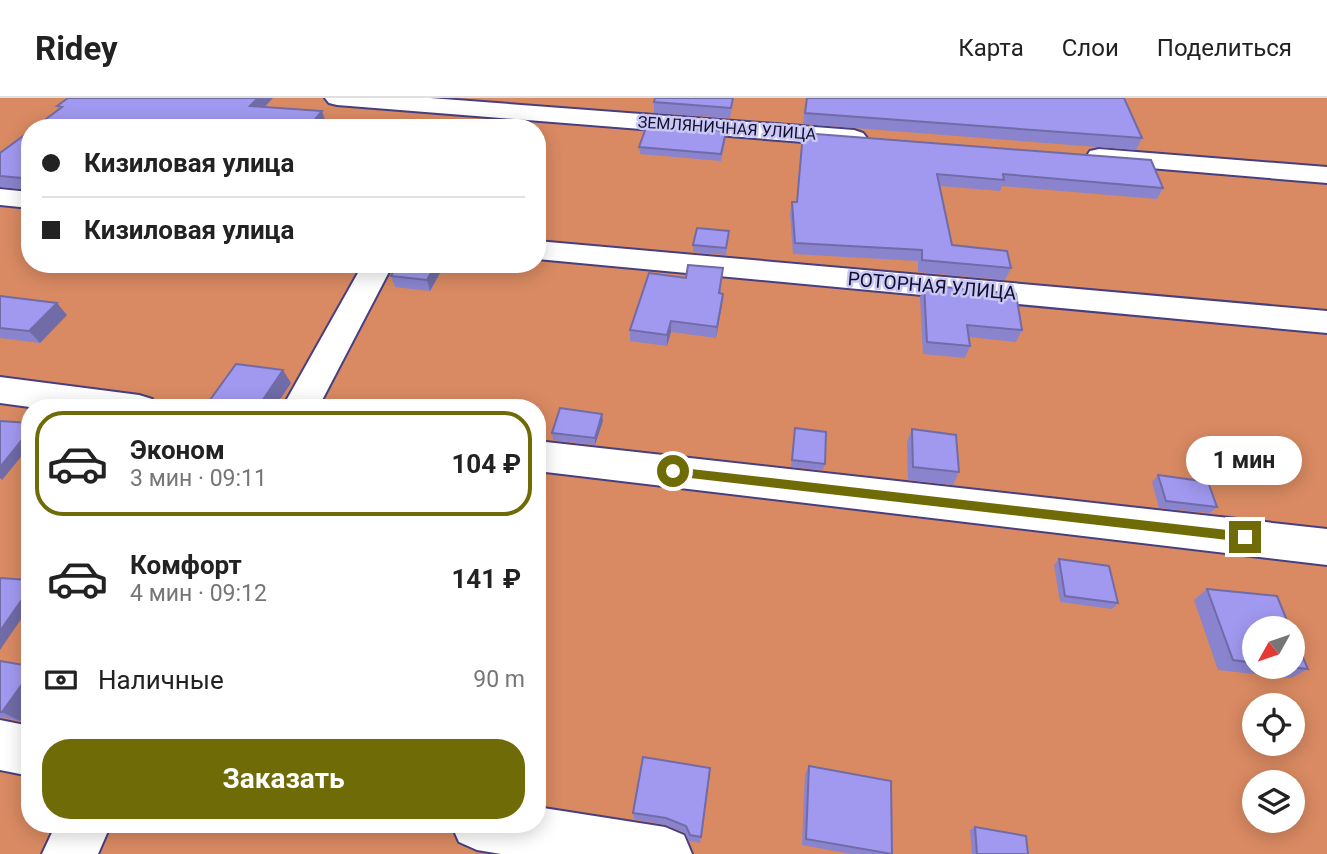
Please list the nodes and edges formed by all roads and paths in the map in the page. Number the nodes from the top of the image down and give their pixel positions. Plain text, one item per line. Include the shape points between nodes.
1 (337, 98) edge
2 (457, 111) edge
3 (872, 139) edge
4 (1079, 155) edge
5 (1327, 174) edge
6 (0, 197) edge
7 (21, 199) edge
8 (546, 251) edge
9 (373, 273) edge
10 (1327, 322) edge
11 (0, 390) edge
12 (70, 399) edge
13 (305, 399) edge
14 (546, 457) edge
15 (1327, 547) edge
16 (0, 745) edge
17 (21, 749) edge
18 (80, 833) edge
19 (533, 833) edge
20 (69, 854) edge
21 (664, 854) edge

1 - 2 street, ЗЕМЛЯНИЧНАЯ УЛИЦА
2 - 3 street, ЗЕМЛЯНИЧНАЯ УЛИЦА
4 - 5 street
6 - 7 street
8 - 10 street, РОТОРНАЯ УЛИЦА
9 - 13 street
11 - 12 street
14 - 15 street
16 - 17 street
18 - 20 street
19 - 21 street

